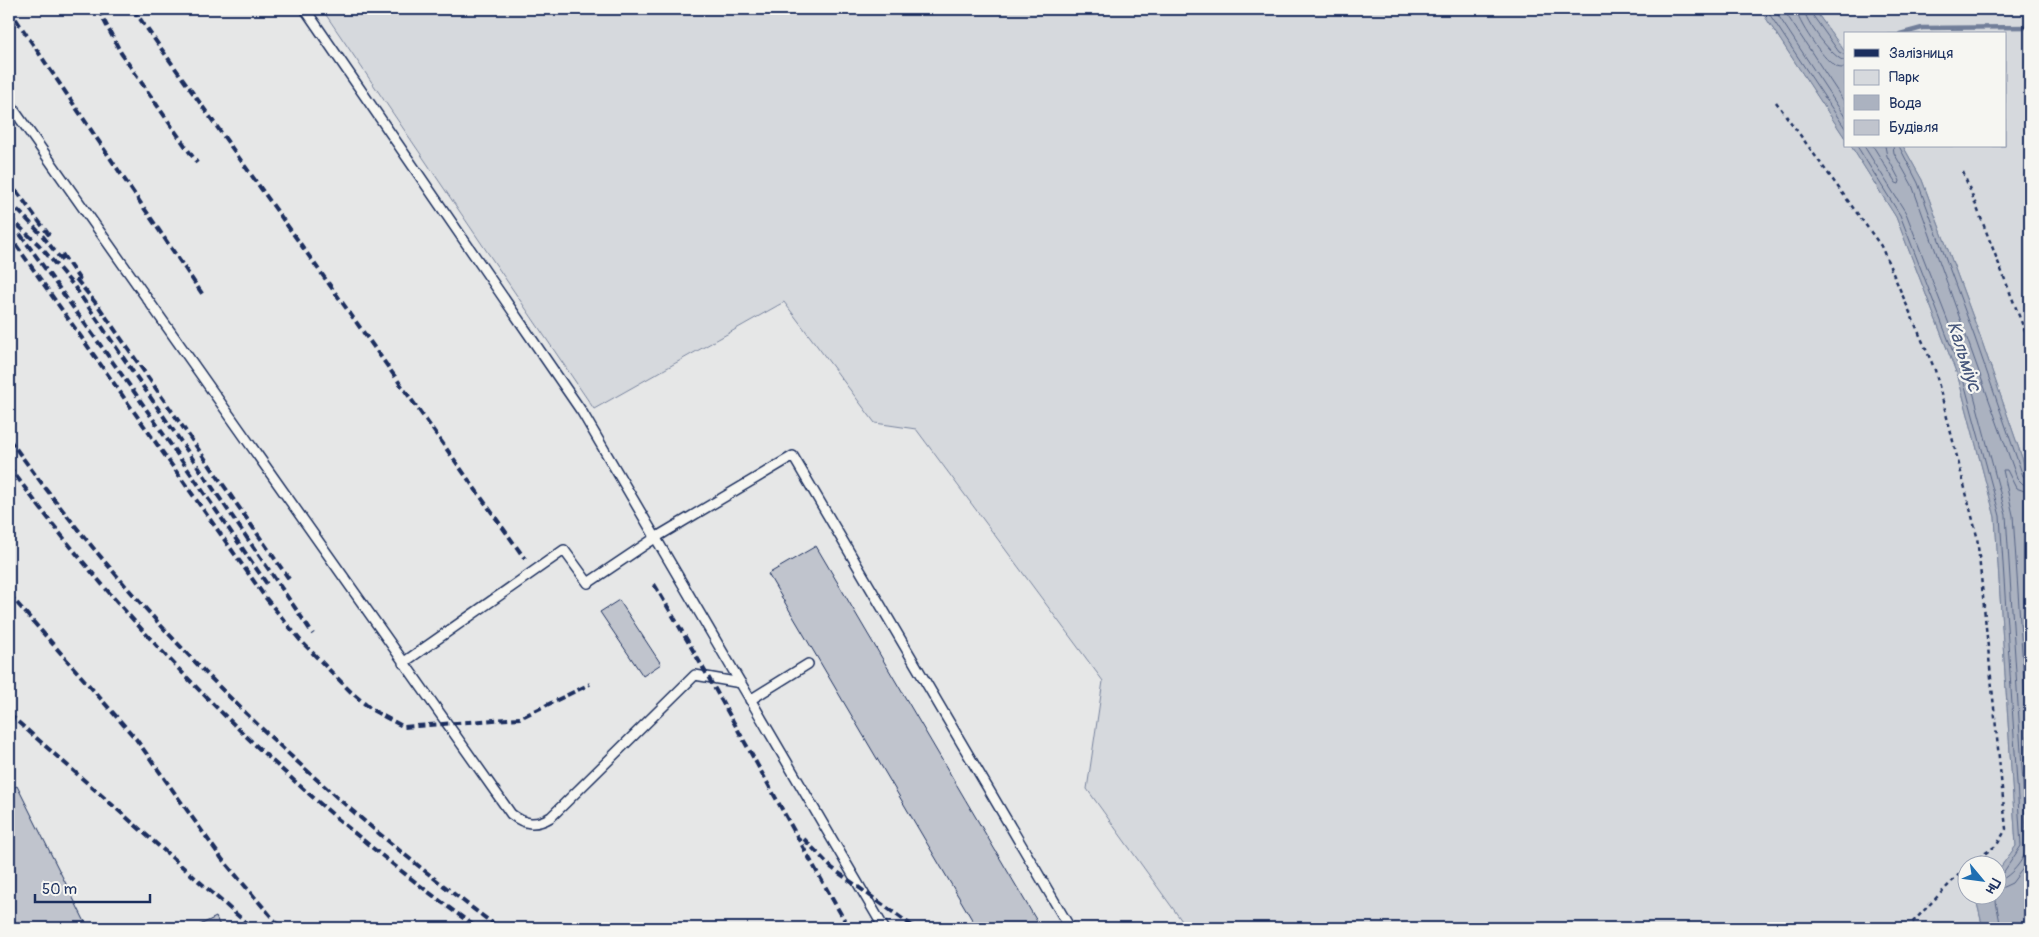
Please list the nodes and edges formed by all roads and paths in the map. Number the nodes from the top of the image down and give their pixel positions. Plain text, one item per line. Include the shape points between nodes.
1 (305, 9) edge
2 (9, 102) edge
3 (1776, 102) dead end
4 (1963, 172) dead end
5 (2030, 344) edge
6 (655, 538) junction
7 (403, 663) junction
8 (808, 664) dead end
9 (741, 683) junction
10 (750, 700) junction
11 (1984, 854) edge
12 (1956, 877) edge
13 (884, 928) edge
14 (1070, 928) edge
15 (1907, 928) edge

1 - 6 lane via 582,412
2 - 7 lane
3 - 11 path via 1881,246 1936,370 1977,536 2006,829 1997,845
4 - 5 path
6 - 7 lane via 588,583 564,550
6 - 9 lane
6 - 14 lane via 793,456
7 - 9 lane via 511,814 530,824 542,823 551,817 695,676
8 - 10 lane
9 - 10 lane
10 - 13 lane
12 - 15 path

